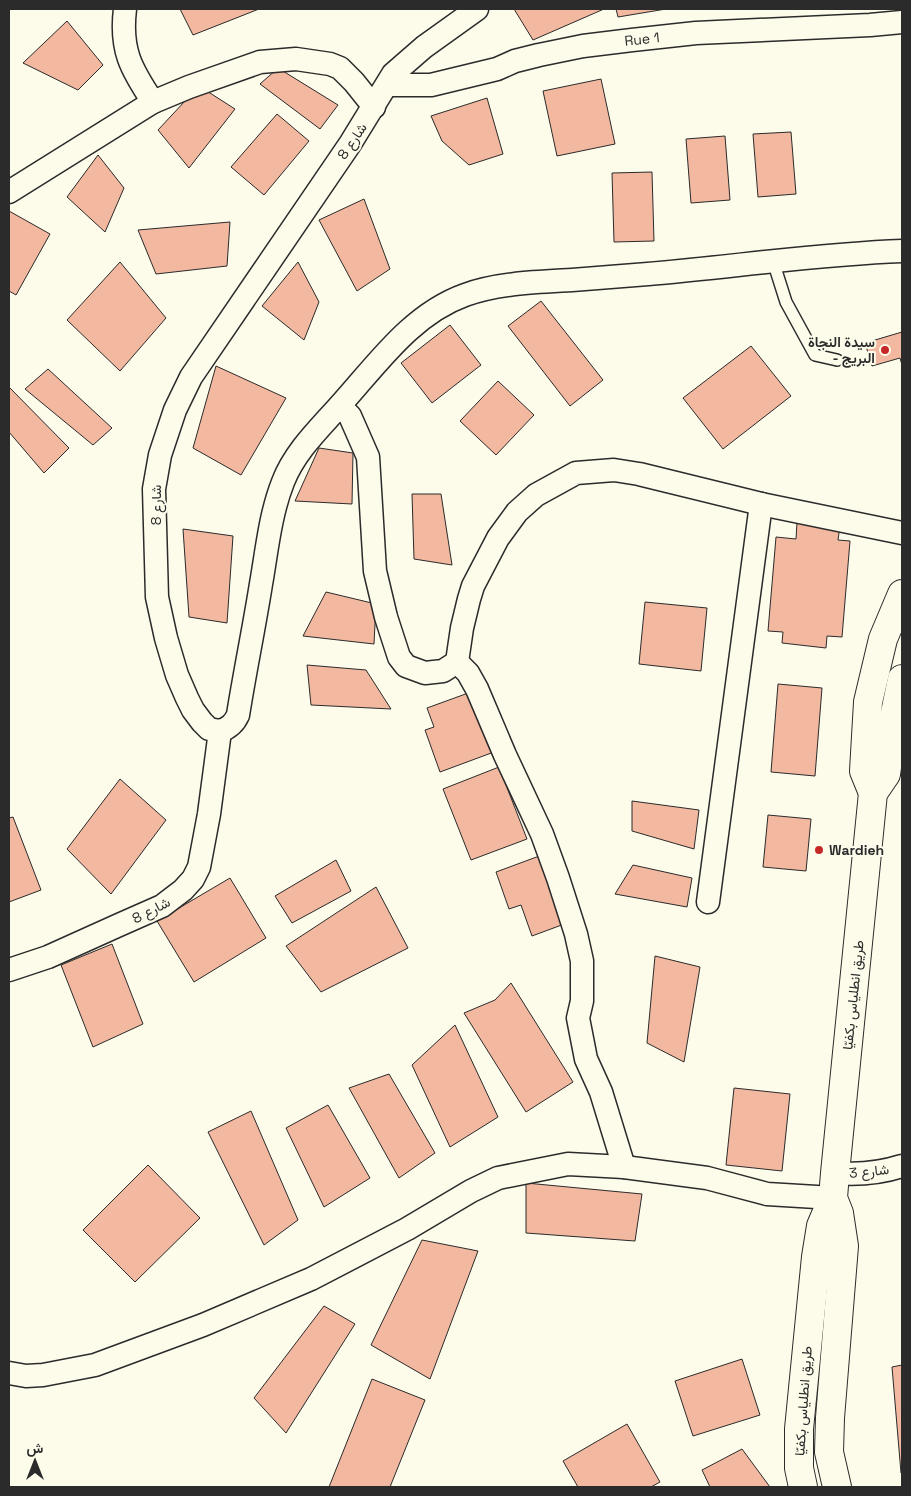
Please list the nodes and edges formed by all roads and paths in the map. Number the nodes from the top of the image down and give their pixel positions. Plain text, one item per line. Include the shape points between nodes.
1 (125, 9) edge
2 (477, 9) edge
3 (902, 22) edge
4 (387, 85) junction
5 (153, 102) junction
6 (374, 107) junction
7 (9, 192) edge
8 (902, 251) edge
9 (773, 261) junction
10 (837, 360) dead end
11 (340, 406) junction
12 (761, 504) junction
13 (902, 532) edge
14 (902, 594) edge
15 (457, 662) junction
16 (902, 679) edge
17 (898, 713) edge
18 (220, 732) junction
19 (873, 793) junction
20 (708, 902) dead end
21 (9, 970) edge
22 (624, 1167) junction
23 (900, 1170) edge
24 (834, 1185) junction
25 (9, 1373) edge
26 (803, 1487) edge
27 (837, 1487) edge

1 - 5 street via 123,34 129,61
2 - 4 street, شارع 8 via 404,64
3 - 4 street, Rue 1 via 696,33 632,40 539,55 432,85
4 - 6 street, شارع 8
5 - 6 street via 260,62 296,59 340,68
5 - 7 street
6 - 18 street, شارع 8 via 191,377 175,410 160,455 154,489 157,597 177,675 193,710 209,729
8 - 9 street
9 - 10 lane via 786,302 815,354
9 - 11 street via 541,282 465,295 435,309 409,329
11 - 15 street via 350,416 368,457 375,571 399,657 406,666 425,673 443,671
11 - 18 street via 309,439 283,483 269,535 238,715 235,722
12 - 13 street
12 - 15 street via 614,470 576,473 558,481 536,494 517,512 498,538 473,586
12 - 20 street
14 - 19 highway, طريق انطلياس بكفيّا via 883,639 868,702 864,771
15 - 22 street via 477,689 542,834 558,878 582,961 582,1001 578,1018 586,1059 601,1092
16 - 17 highway, طريق انطلياس بكفيّا
17 - 19 highway, طريق انطلياس بكفيّا via 886,774
18 - 21 street, شارع 8 via 200,867 184,890 162,906 119,926
19 - 24 highway, طريق انطلياس بكفيّا
22 - 24 street, شارع 3 via 707,1178 767,1194
22 - 25 street, شارع 3 via 568,1164 498,1178 311,1280 202,1325 95,1365 38,1375
23 - 24 street, شارع 3 via 854,1175
24 - 26 highway, طريق انطلياس بكفيّا via 821,1226 816,1257 799,1429 799,1468
24 - 27 highway, طريق انطلياس بكفيّا via 844,1246 829,1452

